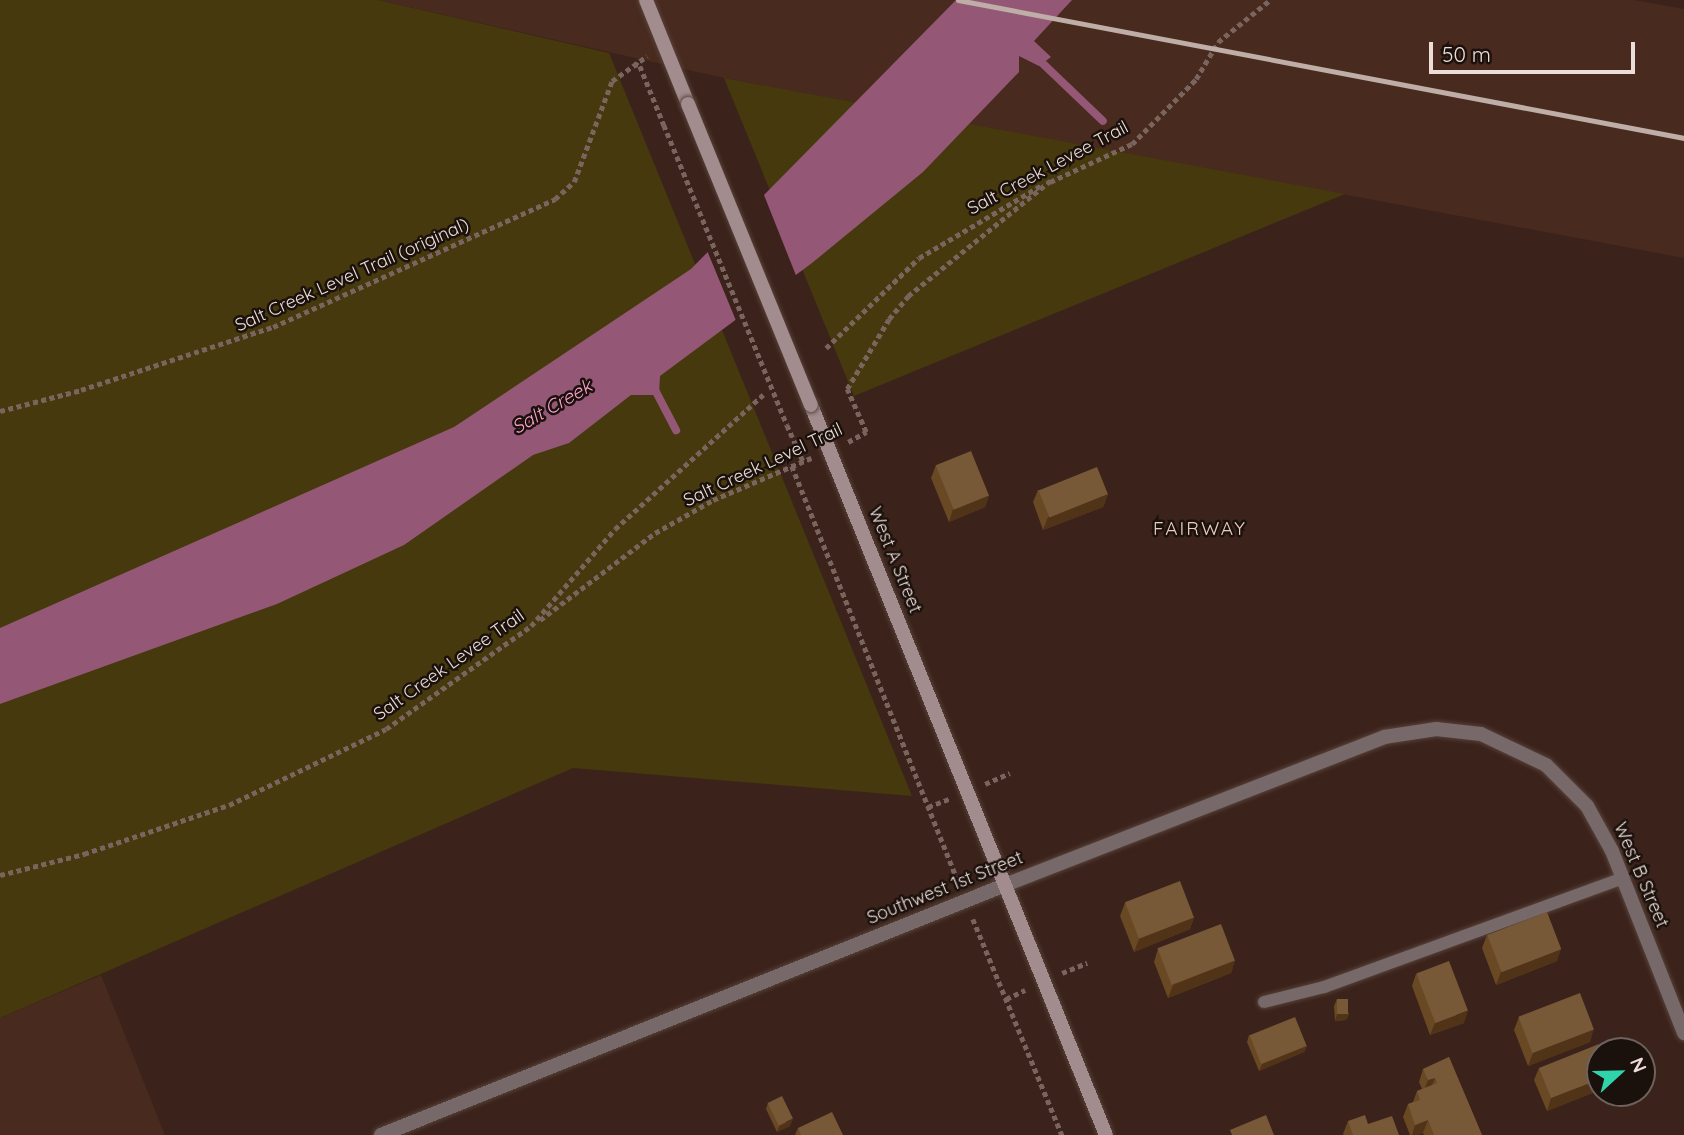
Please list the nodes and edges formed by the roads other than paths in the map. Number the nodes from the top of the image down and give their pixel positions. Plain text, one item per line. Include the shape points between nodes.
1 (646, 0) edge
2 (1530, 754) joint
3 (1623, 878) junction
4 (1005, 885) junction
5 (1264, 1002) dead end
6 (1684, 1033) edge
7 (381, 1135) edge
8 (1106, 1135) edge

1 - 4 main road, West A Street, bridge
2 - 3 street, West B Street via 1569,784 1587,806
2 - 4 street, Southwest 1st Street via 1461,730 1410,730
3 - 5 lane via 1324,987
3 - 6 street, West B Street
4 - 7 street, Southwest 1st Street
4 - 8 main road, West A Street

